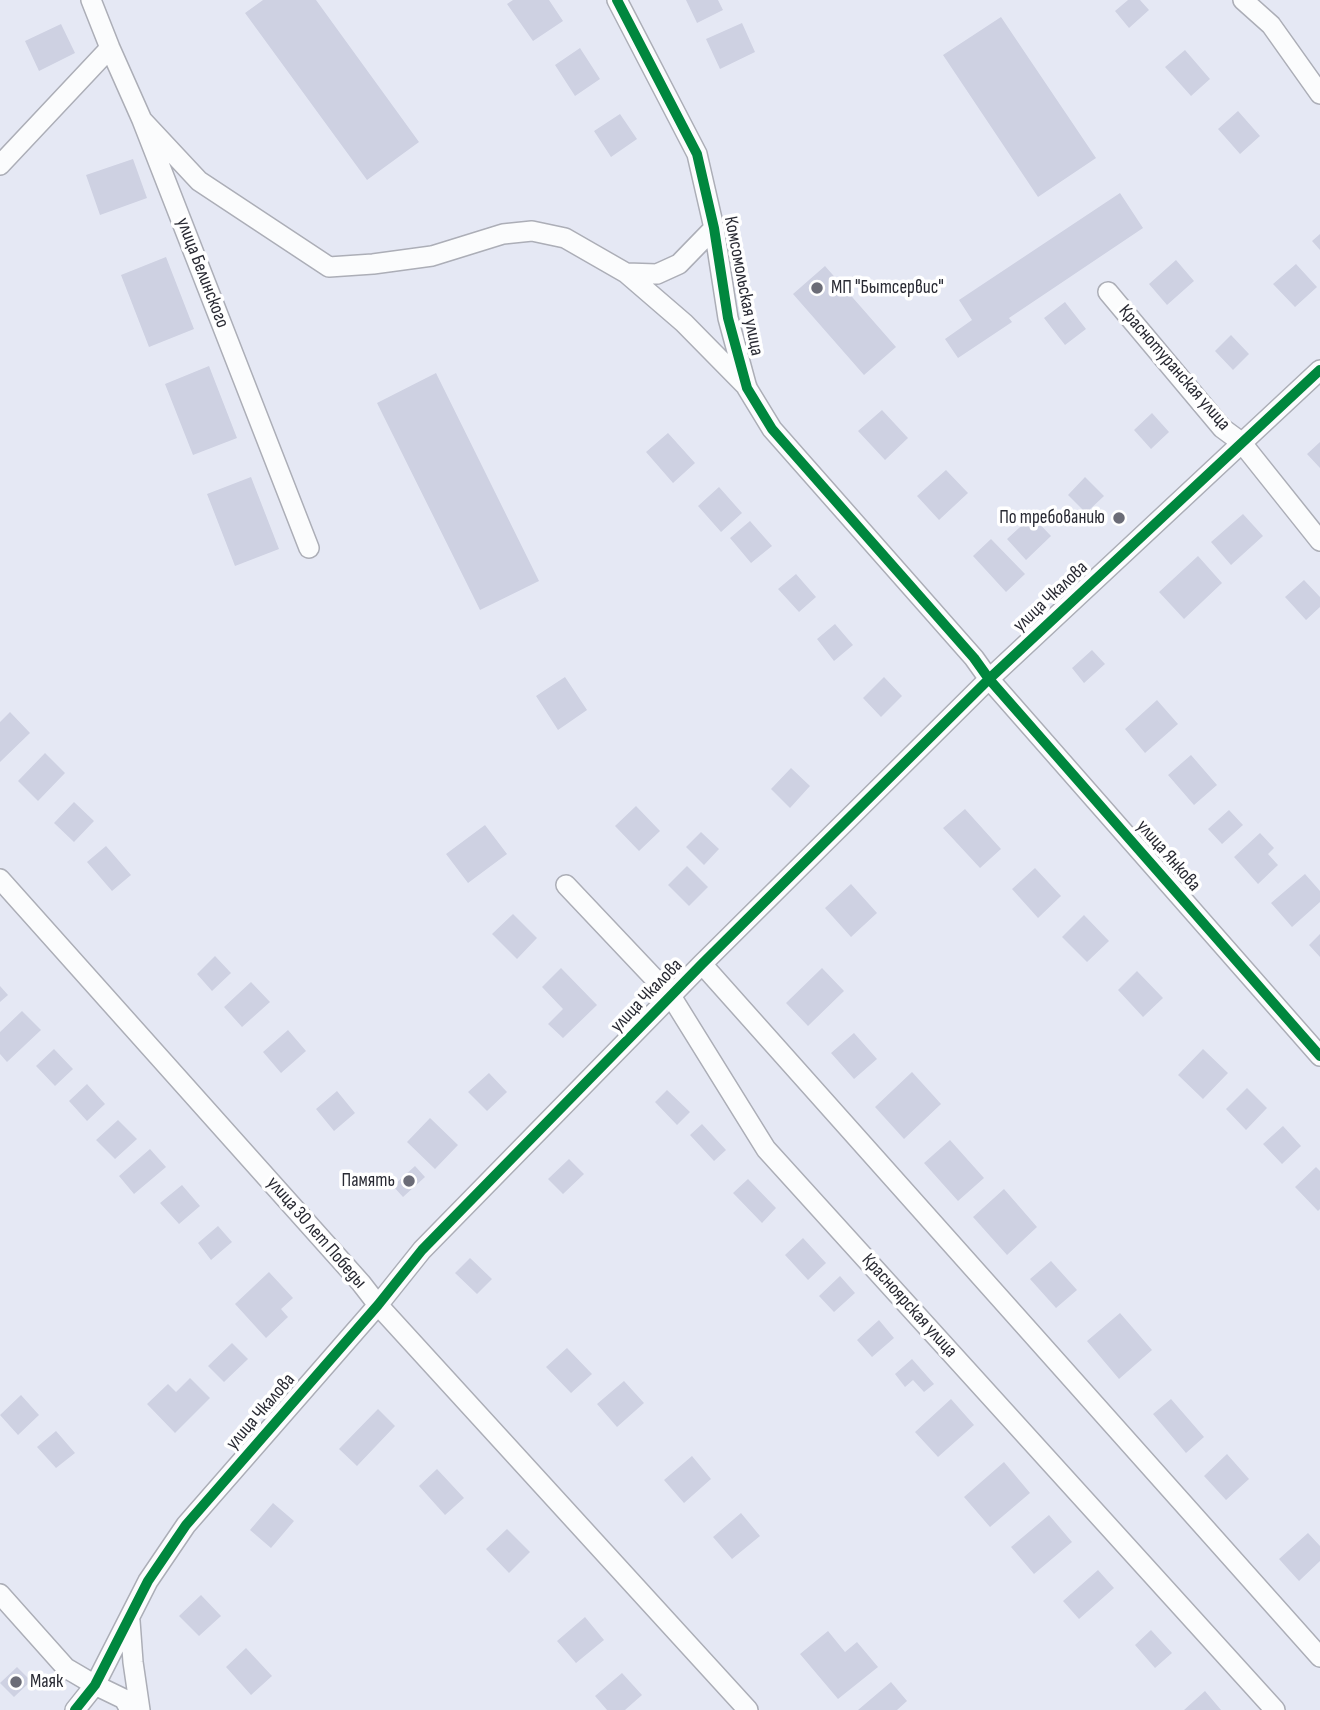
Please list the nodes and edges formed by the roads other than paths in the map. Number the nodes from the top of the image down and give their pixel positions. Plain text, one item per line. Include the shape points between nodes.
1 (91, 0) edge
2 (617, 0) edge
3 (1243, 0) edge
4 (110, 48) junction
5 (1320, 94) edge
6 (142, 120) junction
7 (0, 165) edge
8 (714, 228) junction
9 (626, 273) junction
10 (1108, 292) dead end
11 (1320, 370) edge
12 (747, 387) junction
13 (1241, 442) junction
14 (1320, 541) edge
15 (309, 548) dead end
16 (989, 680) junction
17 (0, 879) edge
18 (566, 885) dead end
19 (702, 964) junction
20 (671, 996) junction
21 (1320, 1056) edge
22 (378, 1305) junction
23 (0, 1594) edge
24 (130, 1619) junction
25 (1320, 1657) edge
26 (95, 1685) junction
27 (75, 1710) edge
28 (130, 1710) edge
29 (140, 1710) edge
30 (748, 1710) edge
31 (1275, 1710) edge

1 - 4 street, улица Белинского
2 - 8 street, Комсомольская улица via 697,153
3 - 5 street via 1270,25
4 - 6 street, улица Белинского
4 - 7 street
6 - 9 street via 199,181 329,267 432,256 503,234 532,231 565,238
6 - 15 street, улица Белинского
8 - 9 street via 679,264 657,274
8 - 12 street, Комсомольская улица via 728,318
9 - 12 street
10 - 13 street, Краснотуранская улица via 1222,428
11 - 13 street, улица Чкалова
12 - 16 street, Комсомольская улица via 772,429
13 - 14 street, Краснотуранская улица
13 - 16 street, улица Чкалова
16 - 19 street, улица Чкалова
16 - 21 street, улица Янкова
17 - 22 street, улица 30 лет Победы
18 - 20 street, Красноярская улица
19 - 20 street, улица Чкалова
19 - 25 street
20 - 22 street, улица Чкалова via 422,1251
20 - 31 street, Красноярская улица via 766,1149
22 - 24 street, улица Чкалова via 187,1525 148,1581
22 - 30 street, улица 30 лет Победы
23 - 26 street via 66,1668
24 - 26 street, улица Чкалова
24 - 29 street, улица Чкалова
26 - 27 street, улица Чкалова
26 - 28 street via 124,1699

